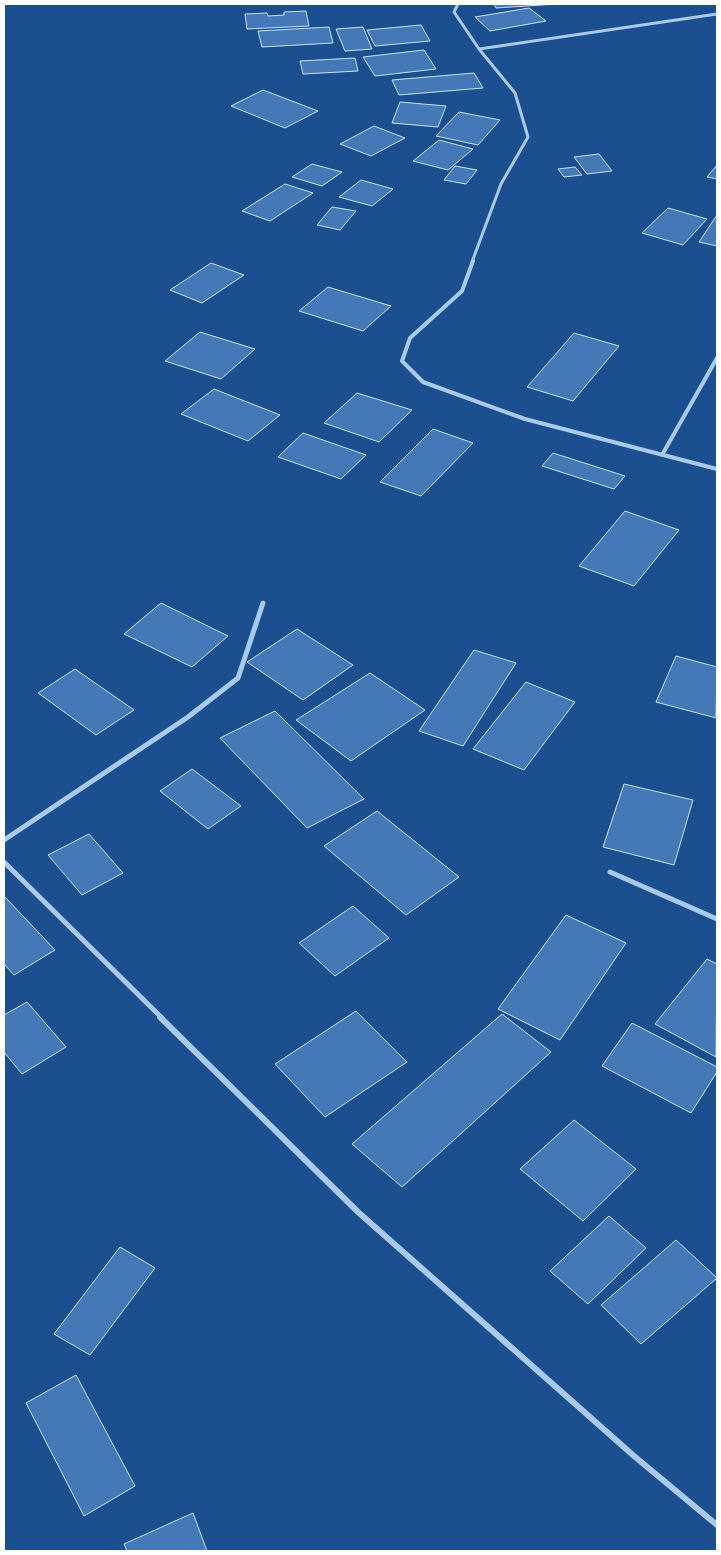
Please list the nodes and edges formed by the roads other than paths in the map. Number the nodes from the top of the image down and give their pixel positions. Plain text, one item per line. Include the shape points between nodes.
1 (458, 4) edge
2 (717, 14) edge
3 (479, 50) junction
4 (717, 358) edge
5 (662, 454) junction
6 (717, 469) edge
7 (263, 603) dead end
8 (4, 840) edge
9 (4, 862) edge
10 (610, 872) dead end
11 (717, 919) edge
12 (717, 1524) edge

1 - 3 street via 454,12
2 - 3 street
3 - 5 street via 515,93 528,137 501,184 462,291 410,338 402,361 423,382 506,412
4 - 5 street
5 - 6 street
7 - 8 street via 238,678 188,717
9 - 12 street via 358,1212 634,1456
10 - 11 street

